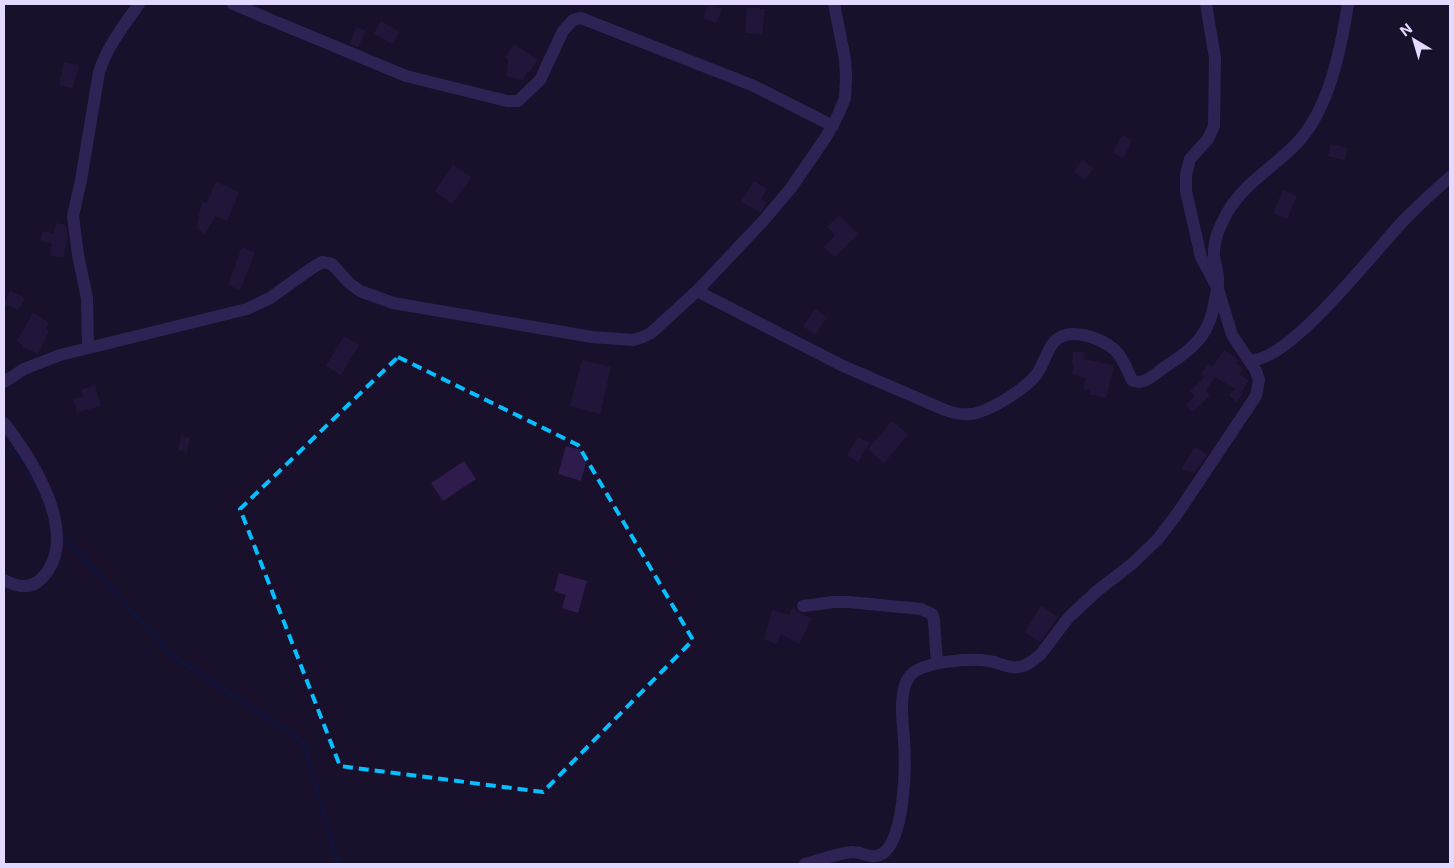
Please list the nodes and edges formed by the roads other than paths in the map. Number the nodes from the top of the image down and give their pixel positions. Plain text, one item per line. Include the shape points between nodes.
1 (139, 4) edge
2 (233, 4) edge
3 (834, 4) edge
4 (1206, 4) edge
5 (1348, 4) edge
6 (832, 126) junction
7 (1450, 177) edge
8 (1218, 289) junction
9 (697, 291) junction
10 (88, 347) junction
11 (1250, 360) junction
12 (4, 382) edge
13 (4, 423) edge
14 (4, 580) edge
15 (803, 606) dead end
16 (937, 663) junction
17 (805, 864) edge

1 - 10 street via 113,41 98,72 82,180 73,216 86,298
2 - 6 street via 406,76 507,101 518,101 540,80 563,31 573,20 581,18 754,86
3 - 6 street via 846,77 845,98
4 - 8 street via 1214,58 1214,126 1208,139 1190,159 1186,191 1197,246
5 - 8 street via 1332,78 1307,131 1285,155 1248,185 1218,232 1214,245
6 - 9 street via 791,188
7 - 11 street via 1406,218 1315,319 1269,354
8 - 9 street via 1211,319 1202,337 1149,379 1132,380 1114,349 1085,335 1067,334 1054,342 1037,374 1024,386 1010,397 973,414 945,410 843,366
8 - 11 street via 1232,335
9 - 10 street via 643,337 614,339 393,303 360,291 332,264 322,262 270,298 247,309
10 - 12 street via 24,368
11 - 16 street via 1259,380 1256,396 1167,528 1151,546 1068,618 1041,654 1020,667 985,660
13 - 14 street via 38,474 55,518 57,539 52,563 39,582 30,587 20,587
15 - 16 street via 849,602 921,609 932,614 934,620
16 - 17 street via 912,673 904,690 903,789 891,845 881,855 852,852

